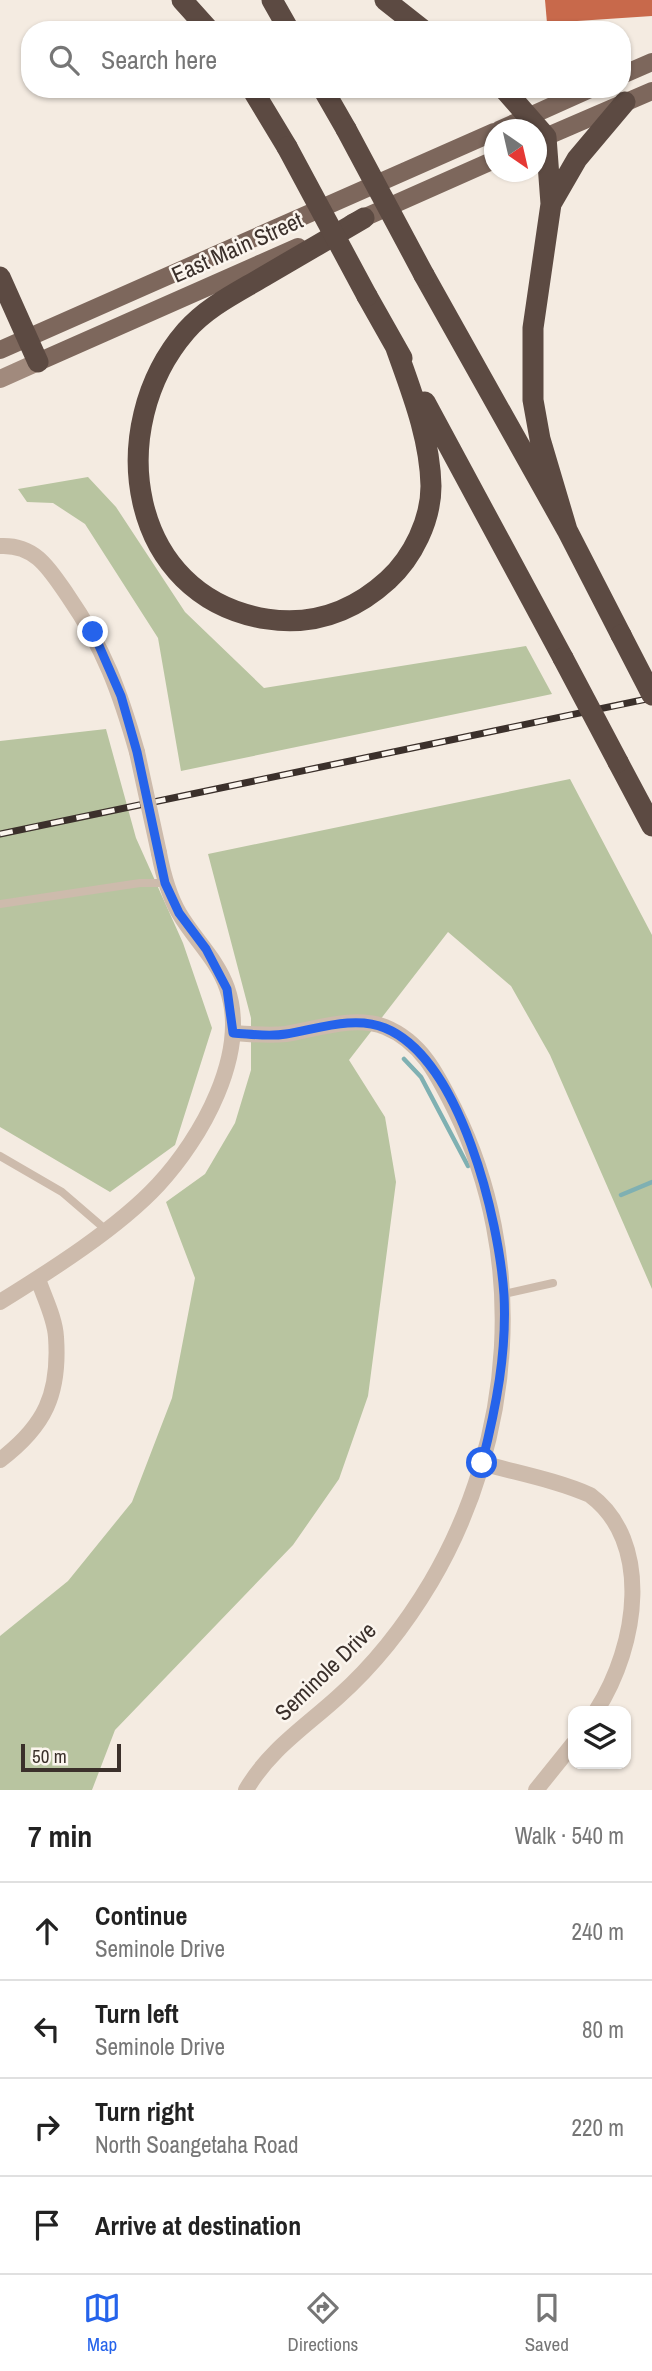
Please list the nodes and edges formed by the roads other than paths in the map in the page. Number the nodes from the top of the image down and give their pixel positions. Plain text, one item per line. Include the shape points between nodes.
1 (182, 0) edge
2 (201, 0) edge
3 (272, 0) edge
4 (384, 0) edge
5 (201, 21) edge
6 (213, 21) edge
7 (284, 21) edge
8 (411, 21) edge
9 (652, 62) edge
10 (631, 71) edge
11 (652, 91) edge
12 (257, 98) edge
13 (328, 98) edge
14 (512, 98) edge
15 (570, 98) edge
16 (625, 102) junction
17 (528, 117) junction
18 (524, 119) edge
19 (547, 136) edge
20 (484, 137) edge
21 (484, 165) edge
22 (547, 178) edge
23 (551, 204) junction
24 (364, 218) junction
25 (0, 277) edge
26 (27, 338) junction
27 (396, 348) junction
28 (0, 350) edge
29 (38, 362) junction
30 (0, 379) edge
31 (567, 530) junction
32 (0, 546) edge
33 (652, 695) edge
34 (652, 826) edge
35 (165, 883) junction
36 (0, 904) edge
37 (233, 1033) junction
38 (0, 1156) edge
39 (105, 1229) junction
40 (38, 1279) junction
41 (553, 1283) dead end
42 (504, 1294) junction
43 (0, 1302) edge
44 (0, 1460) edge
45 (482, 1463) junction
46 (642, 1545) dead end
47 (648, 1585) dead end
48 (599, 1706) edge
49 (568, 1750) edge
50 (246, 1790) edge
51 (536, 1790) edge

1 - 5 highway
2 - 6 highway
3 - 7 highway
4 - 8 highway
9 - 10 main road
11 - 16 main road
12 - 27 highway, bridge
13 - 31 highway, bridge
14 - 17 highway
15 - 17 main road, East Main Street
16 - 19 main road
16 - 23 highway via 578,159
17 - 18 main road, East Main Street
20 - 26 main road, East Main Street
21 - 24 main road, East Main Street
22 - 23 highway
23 - 31 highway via 530,363 540,439
24 - 27 highway via 204,313 163,362 145,407 138,477 158,544 186,581 220,604 252,617 305,621 355,605 393,575 418,539 431,488 423,426
24 - 29 main road, East Main Street
25 - 26 highway
26 - 28 main road, East Main Street
26 - 29 highway
27 - 34 highway, bridge
29 - 30 street, East Main Street
31 - 33 highway, bridge
32 - 35 street, bridge via 15,545 33,552 47,565 93,632 112,670 137,752
35 - 36 lane
35 - 37 street via 227,989
37 - 39 street via 224,1078 197,1131 159,1184
37 - 42 street, Seminole Drive via 283,1034 368,1023 385,1027 421,1051 438,1076 480,1166
38 - 39 lane via 62,1192
39 - 40 street
40 - 43 street
40 - 44 street via 56,1335 54,1392 29,1438
41 - 42 lane
42 - 45 street, Seminole Drive via 500,1383
45 - 46 street via 591,1496 620,1516
45 - 50 street, Seminole Drive via 465,1516 403,1625 357,1679 268,1758
47 - 48 street via 636,1640
49 - 51 street

